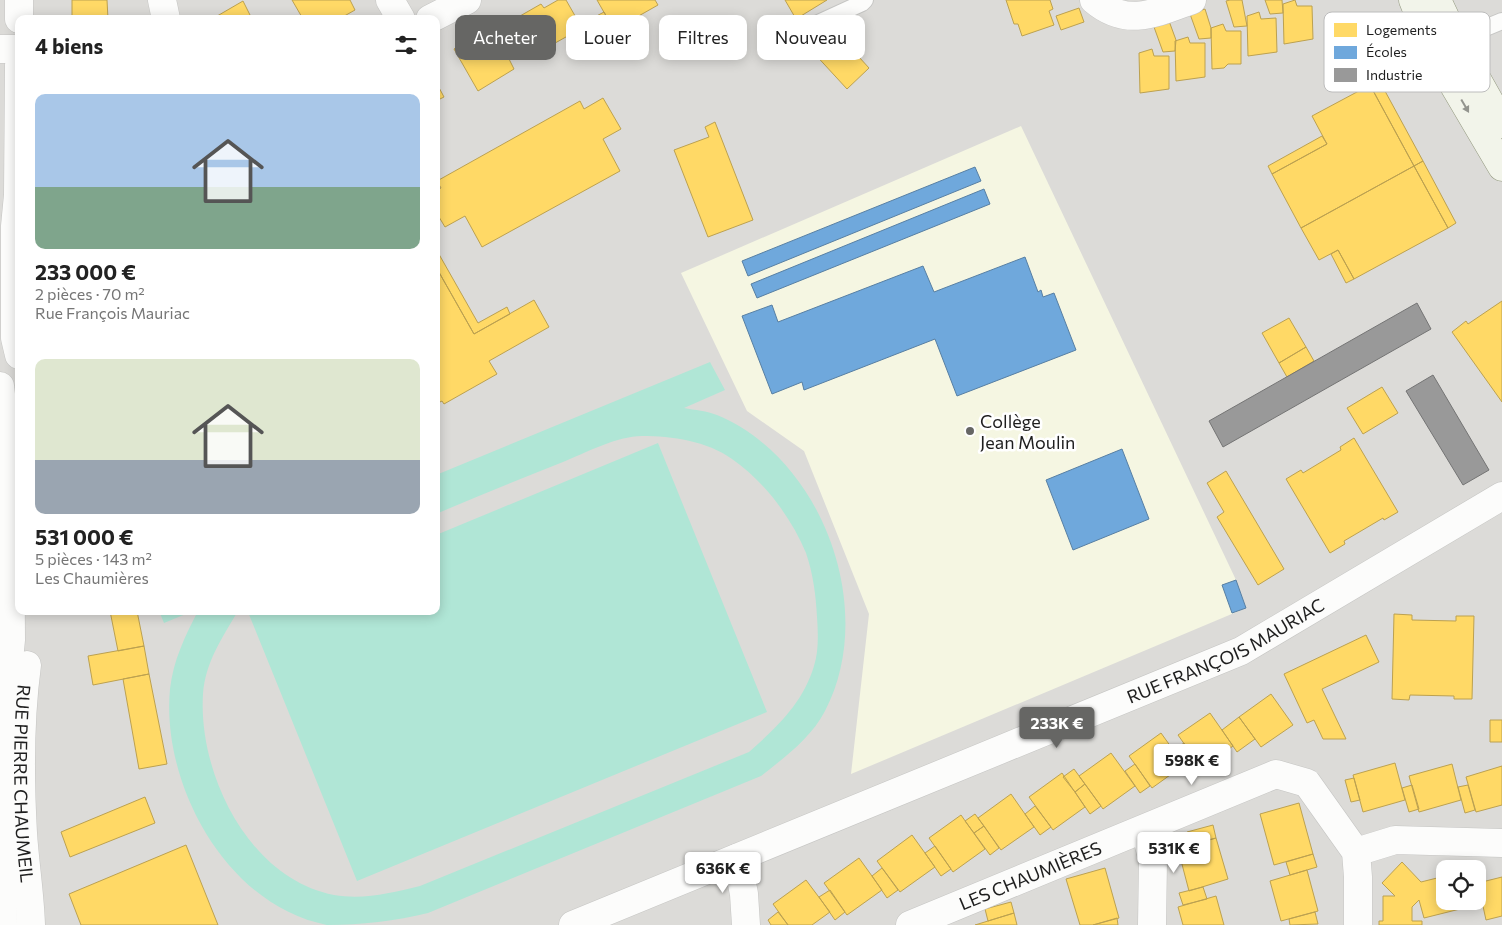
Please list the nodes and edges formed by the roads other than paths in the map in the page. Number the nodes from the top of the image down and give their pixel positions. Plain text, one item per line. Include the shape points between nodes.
1 (19, 0) edge
2 (162, 0) edge
3 (390, 0) edge
4 (467, 0) edge
5 (865, 0) edge
6 (1094, 0) edge
7 (1192, 0) edge
8 (1412, 0) edge
9 (1421, 12) edge
10 (19, 15) edge
11 (165, 15) edge
12 (399, 15) edge
13 (438, 15) edge
14 (834, 15) edge
15 (1502, 21) edge
16 (1490, 26) edge
17 (0, 49) edge
18 (15, 49) edge
19 (1467, 92) edge
20 (1479, 92) edge
21 (1502, 124) edge
22 (1502, 167) edge
23 (15, 208) edge
24 (11, 226) edge
25 (15, 338) edge
26 (5, 399) edge
27 (1502, 496) edge
28 (28, 615) edge
29 (4, 688) edge
30 (1145, 828) junction
31 (1502, 843) edge
32 (1356, 852) junction
33 (737, 858) junction
34 (944, 919) edge
35 (3, 925) edge
36 (31, 925) edge
37 (573, 925) edge
38 (746, 925) edge
39 (910, 925) edge
40 (1152, 925) edge
41 (1358, 925) edge

1 - 10 street
2 - 11 street
3 - 12 street
4 - 13 street
5 - 14 lane
6 - 7 street via 1111,13 1147,17
8 - 9 street
15 - 16 lane
17 - 18 street
19 -> 22 street
20 - 21 street
23 - 24 street
24 - 25 street
26 - 29 street, RUE PIERRE CHAUMEIL via 10,472 11,640
27 - 33 street, RUE FRANÇOIS MAURIAC via 1241,651
28 - 36 street, RUE PIERRE CHAUMEIL via 23,834
29 - 35 street, RUE PIERRE CHAUMEIL
30 - 32 street, LES CHAUMIÈRES via 1276,774 1307,783
30 - 34 street, LES CHAUMIÈRES
30 - 40 street via 1153,860
31 - 32 street via 1395,840
32 - 41 street
33 - 37 street, RUE FRANÇOIS MAURIAC
33 - 38 street
34 - 39 street, LES CHAUMIÈRES

